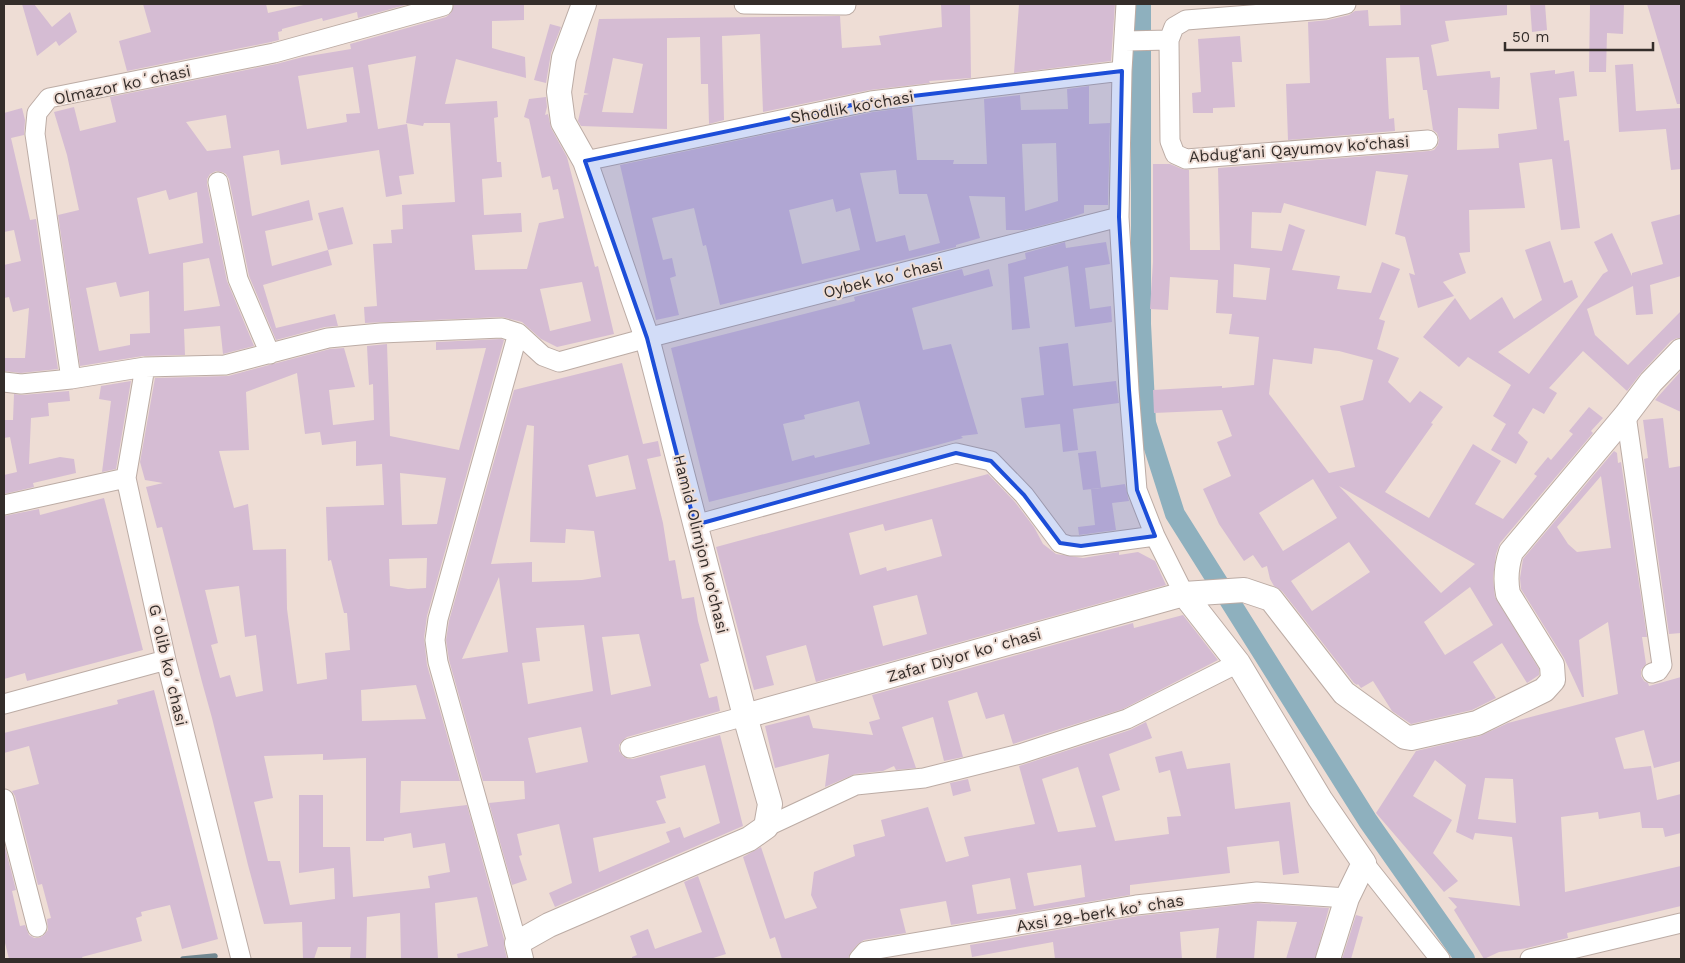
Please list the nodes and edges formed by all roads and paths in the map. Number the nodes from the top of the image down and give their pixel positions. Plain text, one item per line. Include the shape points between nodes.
1 (584, 4) edge
2 (744, 4) edge
3 (1126, 4) edge
4 (1346, 4) edge
5 (846, 5) dead end
6 (443, 6) dead end
7 (1169, 40) junction
8 (1125, 41) junction
9 (1122, 71) junction
10 (1428, 140) dead end
11 (585, 161) junction
12 (218, 182) dead end
13 (1119, 216) junction
14 (518, 333) junction
15 (647, 338) junction
16 (1681, 351) edge
17 (270, 354) junction
18 (145, 367) junction
19 (71, 379) junction
20 (4, 382) edge
21 (1626, 415) junction
22 (126, 478) junction
23 (4, 506) edge
24 (695, 525) junction
25 (1155, 536) junction
26 (1192, 594) junction
27 (166, 660) junction
28 (1238, 663) junction
29 (1652, 673) dead end
30 (4, 704) edge
31 (745, 716) junction
32 (630, 748) dead end
33 (4, 799) edge
34 (766, 827) junction
35 (1364, 863) junction
36 (1347, 898) junction
37 (1681, 923) edge
38 (37, 927) dead end
39 (519, 951) edge
40 (241, 959) edge
41 (859, 959) edge
42 (1328, 959) edge
43 (1440, 959) edge
44 (1530, 959) edge

1 - 11 street, Hamid Olimjon ko'chasi via 564,58 559,92 563,122
2 - 5 street
3 - 8 street
4 - 7 street via 1325,10 1186,20 1174,27
6 - 19 street, Olmazor koʻchasi via 274,53 49,98 37,112 35,134
7 - 8 street
7 - 10 street, Abdug‘ani Qayumov ko‘chasi via 1170,141 1175,154 1186,159
8 - 9 street
9 - 11 street, Shodlik ko‘chasi via 871,101
9 - 13 street
11 - 15 street, Hamid Olimjon ko'chasi
12 - 17 street via 238,279
13 - 15 street, Oybek koʻchasi
13 - 25 street via 1137,490
14 - 15 street, Oybek koʻchasi via 543,356 559,362
14 - 17 street via 502,328 381,333 328,338
14 - 39 street via 438,619 436,640 438,662
15 - 24 street, Hamid Olimjon ko'chasi
16 - 21 street, Zafar Diyor koʻchasi via 1651,382
17 - 18 street via 225,365
18 - 19 street
18 - 22 street, Gʻolib koʻchasi
19 - 20 street via 21,384
21 - 26 street, Zafar Diyor koʻchasi via 1511,552 1507,564 1505,581 1508,594 1552,664 1553,680 1544,690 1477,723 1412,738 1406,736 1344,693 1270,599 1244,590
21 - 29 street via 1662,665
22 - 23 street
22 - 27 street, Gʻolib koʻchasi
24 - 25 street via 956,453 991,461 1024,495 1060,542 1081,546
24 - 31 street, Hamid Olimjon ko'chasi
25 - 26 street
26 - 28 street
26 - 31 street, Zafar Diyor koʻchasi
27 - 30 street
27 - 40 street, Gʻolib koʻchasi
28 - 34 street via 1127,718 1020,754 924,778 856,784
28 - 35 street via 1320,799
31 - 32 street
31 - 34 street, Hamid Olimjon ko'chasi via 770,804
33 - 38 street
34 - 39 street via 749,839 549,925
35 - 36 street
35 - 43 street
36 - 41 street, Аxsi 29-berk koʼchas via 1257,892 1136,905 866,950
36 - 42 street
37 - 44 street

